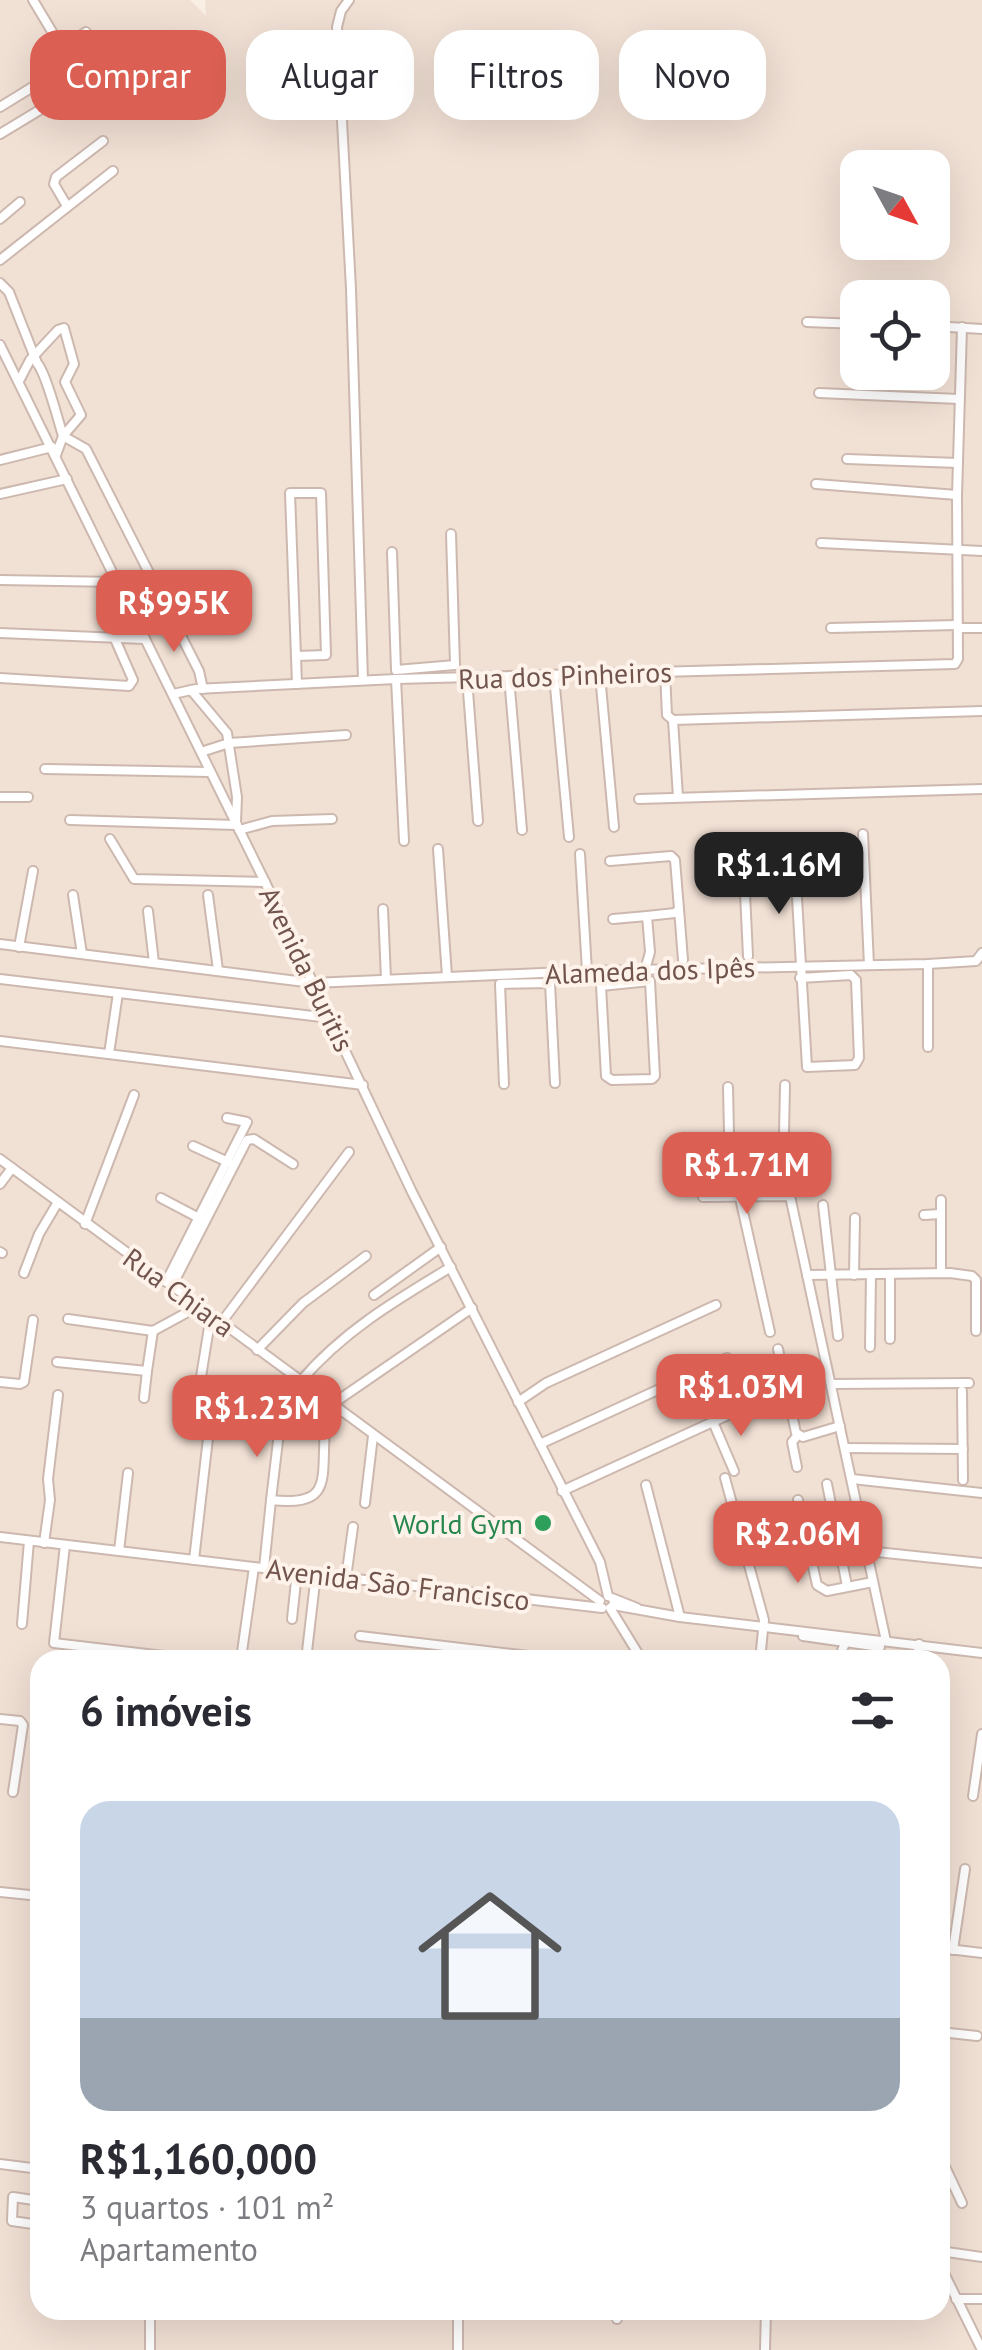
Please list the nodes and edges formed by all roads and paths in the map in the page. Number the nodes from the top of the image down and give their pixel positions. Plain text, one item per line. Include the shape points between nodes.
1 (48, 0) edge
2 (349, 0) edge
3 (35, 3) edge
4 (52, 30) edge
5 (30, 89) edge
6 (0, 107) edge
7 (30, 116) edge
8 (0, 134) edge
9 (103, 141) dead end
10 (113, 171) dead end
11 (20, 202) dead end
12 (68, 206) junction
13 (0, 218) edge
14 (0, 260) edge
15 (0, 284) edge
16 (807, 322) dead end
17 (840, 323) edge
18 (950, 327) edge
19 (962, 327) junction
20 (982, 329) edge
21 (0, 345) edge
22 (35, 355) junction
23 (18, 381) junction
24 (819, 394) dead end
25 (959, 400) junction
26 (62, 436) junction
27 (54, 451) junction
28 (847, 458) dead end
29 (0, 460) edge
30 (958, 463) junction
31 (68, 479) junction
32 (816, 484) dead end
33 (0, 494) edge
34 (956, 495) junction
35 (451, 534) dead end
36 (820, 543) dead end
37 (958, 549) junction
38 (982, 551) edge
39 (392, 552) dead end
40 (0, 580) edge
41 (118, 582) junction
42 (958, 626) junction
43 (831, 628) dead end
44 (982, 628) edge
45 (0, 633) edge
46 (116, 639) junction
47 (146, 639) junction
48 (296, 656) junction
49 (454, 665) junction
50 (665, 672) junction
51 (600, 675) junction
52 (554, 676) junction
53 (509, 677) junction
54 (0, 678) edge
55 (465, 678) junction
56 (396, 679) junction
57 (363, 680) junction
58 (297, 684) junction
59 (203, 688) junction
60 (191, 690) junction
61 (173, 694) junction
62 (982, 710) edge
63 (674, 720) junction
64 (346, 735) dead end
65 (229, 743) junction
66 (201, 752) junction
67 (45, 769) dead end
68 (210, 772) junction
69 (982, 789) edge
70 (0, 797) edge
71 (28, 797) dead end
72 (678, 797) junction
73 (639, 798) dead end
74 (332, 819) dead end
75 (70, 820) dead end
76 (478, 821) dead end
77 (237, 826) junction
78 (614, 827) dead end
79 (522, 830) dead end
80 (863, 834) dead end
81 (569, 836) dead end
82 (110, 839) dead end
83 (404, 841) dead end
84 (794, 847) dead end
85 (438, 849) dead end
86 (580, 854) dead end
87 (610, 861) dead end
88 (34, 871) dead end
89 (797, 871) junction
90 (724, 872) dead end
91 (744, 872) junction
92 (266, 882) junction
93 (73, 895) dead end
94 (208, 895) dead end
95 (384, 909) dead end
96 (679, 909) junction
97 (148, 911) dead end
98 (648, 916) junction
99 (613, 919) dead end
100 (0, 944) edge
101 (18, 946) junction
102 (982, 953) edge
103 (82, 954) junction
104 (748, 956) dead end
105 (683, 960) dead end
106 (154, 963) junction
107 (928, 964) junction
108 (869, 965) junction
109 (800, 966) junction
110 (218, 970) junction
111 (628, 970) junction
112 (645, 970) junction
113 (587, 971) junction
114 (523, 973) junction
115 (446, 974) junction
116 (800, 978) junction
117 (0, 979) edge
118 (386, 979) junction
119 (628, 982) junction
120 (313, 983) junction
121 (526, 984) junction
122 (118, 993) junction
123 (330, 1018) junction
124 (0, 1041) edge
125 (928, 1047) dead end
126 (110, 1054) junction
127 (555, 1083) dead end
128 (363, 1084) junction
129 (504, 1084) dead end
130 (785, 1086) dead end
131 (728, 1087) dead end
132 (134, 1095) dead end
133 (227, 1118) dead end
134 (193, 1146) dead end
135 (349, 1152) dead end
136 (0, 1159) edge
137 (228, 1162) junction
138 (292, 1164) dead end
139 (12, 1168) junction
140 (783, 1181) junction
141 (0, 1184) edge
142 (783, 1196) junction
143 (703, 1197) dead end
144 (160, 1198) dead end
145 (740, 1198) junction
146 (941, 1200) dead end
147 (58, 1202) junction
148 (824, 1205) dead end
149 (940, 1214) junction
150 (924, 1215) dead end
151 (199, 1218) junction
152 (855, 1218) dead end
153 (86, 1224) junction
154 (441, 1247) junction
155 (366, 1256) dead end
156 (411, 1268) junction
157 (451, 1268) junction
158 (24, 1273) dead end
159 (831, 1274) junction
160 (870, 1274) junction
161 (890, 1274) junction
162 (942, 1274) junction
163 (807, 1275) junction
164 (854, 1275) junction
165 (169, 1284) junction
166 (418, 1286) junction
167 (374, 1294) dead end
168 (716, 1305) dead end
169 (199, 1306) junction
170 (469, 1310) junction
171 (211, 1315) junction
172 (68, 1319) dead end
173 (33, 1320) dead end
174 (221, 1322) junction
175 (153, 1331) junction
176 (976, 1331) dead end
177 (770, 1332) dead end
178 (838, 1336) dead end
179 (890, 1339) dead end
180 (870, 1348) dead end
181 (257, 1350) junction
182 (778, 1350) dead end
183 (727, 1358) dead end
184 (57, 1362) dead end
185 (147, 1371) junction
186 (0, 1382) edge
187 (300, 1382) junction
188 (200, 1383) dead end
189 (969, 1383) dead end
190 (831, 1384) junction
191 (962, 1391) dead end
192 (58, 1395) dead end
193 (144, 1398) dead end
194 (518, 1402) junction
195 (331, 1405) junction
196 (741, 1409) dead end
197 (211, 1412) dead end
198 (713, 1422) junction
199 (280, 1424) dead end
200 (840, 1426) junction
201 (325, 1428) dead end
202 (373, 1436) junction
203 (798, 1436) junction
204 (540, 1444) junction
205 (845, 1448) junction
206 (962, 1450) junction
207 (797, 1467) dead end
208 (734, 1471) dead end
209 (128, 1473) dead end
210 (726, 1478) dead end
211 (852, 1479) junction
212 (963, 1480) dead end
213 (826, 1484) dead end
214 (646, 1486) dead end
215 (562, 1491) junction
216 (982, 1493) edge
217 (270, 1500) junction
218 (798, 1500) dead end
219 (365, 1503) dead end
220 (353, 1528) dead end
221 (0, 1537) edge
222 (29, 1540) junction
223 (44, 1542) junction
224 (65, 1545) junction
225 (118, 1551) junction
226 (867, 1551) junction
227 (194, 1560) junction
228 (981, 1563) edge
229 (258, 1568) junction
230 (297, 1572) junction
231 (316, 1574) junction
232 (346, 1578) junction
233 (873, 1582) junction
234 (847, 1586) junction
235 (608, 1603) junction
236 (680, 1617) junction
237 (292, 1619) dead end
238 (22, 1624) dead end
239 (764, 1627) junction
240 (360, 1636) dead end
241 (802, 1636) dead end
242 (846, 1640) junction
243 (883, 1644) junction
244 (90, 1650) edge
245 (243, 1650) edge
246 (307, 1650) edge
247 (478, 1650) edge
248 (636, 1650) edge
249 (761, 1650) edge
250 (842, 1650) edge
251 (909, 1650) edge
252 (950, 1652) edge
253 (982, 1653) edge
254 (0, 1719) edge
255 (982, 1734) edge
256 (12, 1792) dead end
257 (973, 1796) dead end
258 (965, 1869) dead end
259 (0, 1892) edge
260 (30, 1895) edge
261 (950, 1950) edge
262 (953, 1950) junction
263 (982, 1953) edge
264 (950, 2033) edge
265 (977, 2036) dead end
266 (0, 2164) edge
267 (30, 2168) edge
268 (950, 2178) edge
269 (30, 2200) edge
270 (962, 2204) dead end
271 (30, 2224) edge
272 (950, 2253) edge
273 (956, 2254) junction
274 (982, 2257) edge
275 (950, 2260) edge
276 (950, 2286) edge
277 (982, 2298) edge
278 (956, 2299) junction
279 (150, 2320) edge
280 (458, 2320) edge
281 (766, 2320) edge
282 (150, 2350) edge
283 (458, 2350) edge
284 (765, 2350) edge
285 (982, 2350) edge

1 - 3 street
2 - 57 street via 337,27
3 - 4 street
5 - 6 street
7 - 8 street
9 - 12 street via 56,177
10 - 12 street
11 - 13 street
12 - 14 street
15 - 22 street
16 - 17 street
18 - 19 street
19 - 20 street
19 - 25 street
21 - 23 street, Avenida Buritis
22 - 23 street
22 - 26 street
22 - 26 street via 64,328 74,364 65,382 81,414
23 - 27 street, Avenida Buritis
24 - 25 street
25 - 30 street
26 - 27 street
26 - 59 street via 86,450
27 - 29 street
27 - 31 street, Avenida Buritis
28 - 30 street
30 - 34 street
31 - 33 street
31 - 41 street, Avenida Buritis
32 - 34 street
34 - 37 street
35 - 49 street
36 - 37 street
37 - 38 street
37 - 42 street
39 - 49 street via 396,670
40 - 41 street
41 - 47 street, Avenida Buritis
42 - 43 street
42 - 44 street
42 - 50 street, Rua dos Pinheiros via 956,663
45 - 46 street
46 - 47 street
46 - 54 street via 133,680 129,686
47 - 61 street, Avenida Buritis
48 - 48 street via 290,492 321,493 326,655
48 - 58 street
49 - 55 street
50 - 51 street, Rua dos Pinheiros
50 - 63 street via 667,715
51 - 52 street, Rua dos Pinheiros
51 - 78 street
52 - 53 street, Rua dos Pinheiros
52 - 81 street
53 - 55 street, Rua dos Pinheiros
53 - 79 street
55 - 56 street, Rua dos Pinheiros
55 - 76 street
56 - 57 street, Rua dos Pinheiros
56 - 83 street
57 - 58 street, Rua dos Pinheiros
58 - 59 street, Rua dos Pinheiros
59 - 60 street, Rua dos Pinheiros
60 - 61 street, Rua dos Pinheiros
60 - 65 street
61 - 66 street, Avenida Buritis
62 - 63 street
63 - 72 street
64 - 65 street
65 - 66 street
65 - 77 street
66 - 68 street, Avenida Buritis
67 - 68 street
68 - 77 street, Avenida Buritis
69 - 72 street
70 - 71 street
72 - 73 street
74 - 77 street
75 - 77 street
77 - 92 street, Avenida Buritis
80 - 108 street
82 - 92 street via 134,879
84 - 89 street
85 - 115 street
86 - 113 street
87 - 96 street via 674,858
88 - 101 street
89 - 91 street
89 - 109 street
90 - 91 street
91 - 104 street
92 - 120 street, Avenida Buritis
93 - 103 street
94 - 110 street
95 - 118 street
96 - 98 street
96 - 105 street
97 - 106 street
98 - 99 street
98 - 112 street
100 - 101 street, Alameda dos Ipês
101 - 103 street, Alameda dos Ipês
102 - 107 street, Alameda dos Ipês via 973,962
103 - 106 street, Alameda dos Ipês
106 - 110 street, Alameda dos Ipês
107 - 108 street, Alameda dos Ipês
107 - 125 street
108 - 109 street, Alameda dos Ipês
109 - 112 street, Alameda dos Ipês
109 - 116 street
110 - 120 street, Alameda dos Ipês
111 - 112 street, Alameda dos Ipês
111 - 113 street, Alameda dos Ipês
111 - 119 street
113 - 114 street, Alameda dos Ipês
114 - 115 street, Alameda dos Ipês
114 - 121 street
115 - 118 street, Alameda dos Ipês
116 - 116 street via 807,1067 854,1065 856,980
117 - 122 street
118 - 120 street, Alameda dos Ipês
119 - 119 street via 652,984 652,1079 606,1076 600,986
120 - 123 street, Avenida Buritis
121 - 127 street via 550,983
121 - 129 street via 500,984
122 - 123 street
122 - 126 street
123 - 128 street, Avenida Buritis
124 - 126 street
126 - 128 street
128 - 154 street, Avenida Buritis
130 - 140 street
131 - 140 street via 730,1180
132 - 153 street
133 - 137 street via 247,1122
134 - 137 street
135 - 174 street
136 - 139 street, Rua Chiara
137 - 151 street
138 - 165 street via 254,1140 245,1142
139 - 141 street
139 - 147 street, Rua Chiara
140 - 142 street
142 - 145 street
142 - 163 street via 790,1196
143 - 145 street
144 - 151 street
145 - 177 street
146 - 149 street
147 - 153 street, Rua Chiara
147 - 158 street
148 - 159 street
149 - 150 street
149 - 162 street
151 - 165 street
152 - 164 street
153 - 165 street, Rua Chiara
154 - 156 street
154 - 157 street, Avenida Buritis
155 - 181 street via 303,1303
156 - 166 street
156 - 167 street
157 - 166 street
157 - 170 street, Avenida Buritis
159 - 163 street
159 - 164 street
159 - 178 street
160 - 161 street
160 - 164 street
160 - 180 street
161 - 162 street
161 - 179 street
162 - 176 street via 976,1280
163 - 190 street
165 - 169 street, Rua Chiara
166 - 187 street via 340,1340
168 - 194 street
169 - 171 street, Rua Chiara
169 - 175 street
170 - 194 street, Avenida Buritis
170 - 195 street
171 - 174 street, Rua Chiara
171 - 188 street
172 - 175 street
173 - 186 street via 24,1382
174 - 181 street, Rua Chiara
175 - 185 street
181 - 187 street, Rua Chiara
182 - 203 street
183 - 204 street
184 - 185 street
185 - 193 street
187 - 195 street, Rua Chiara
189 - 190 street
190 - 200 street
191 - 206 street
192 - 223 street
194 - 204 street, Avenida Buritis
195 - 202 street, Rua Chiara
196 - 198 street
197 - 227 street
198 - 208 street
198 - 215 street
199 - 217 street
200 - 203 street
200 - 205 street
201 - 217 street via 314,1496 298,1503
202 - 219 street
202 - 235 street, Rua Chiara
203 - 207 street via 792,1442
204 - 215 street, Avenida Buritis
205 - 206 street
205 - 211 street
206 - 212 street
209 - 225 street
210 - 239 street
211 - 216 street
211 - 226 street
213 - 234 street
214 - 236 street
215 - 235 street, Avenida Buritis via 600,1562
217 - 229 street
218 - 234 street via 817,1585
220 - 232 street
221 - 222 street, Avenida São Francisco
222 - 223 street, Avenida São Francisco
222 - 238 street
223 - 224 street, Avenida São Francisco
224 - 225 street, Avenida São Francisco
224 - 244 street via 54,1642
225 - 227 street, Avenida São Francisco
226 - 228 street
226 - 233 street
227 - 229 street, Avenida São Francisco
229 - 230 street, Avenida São Francisco
229 - 245 street
230 - 231 street, Avenida São Francisco
230 - 237 street
231 - 232 street, Avenida São Francisco
231 - 246 street
232 - 235 street, Avenida São Francisco
233 - 234 street
233 - 243 street
235 - 236 street, Avenida São Francisco
235 - 248 street, Avenida Buritis
236 - 239 street, Avenida São Francisco
239 - 242 street, Avenida São Francisco
239 - 249 street
240 - 247 street
241 - 242 street
242 - 243 street, Avenida São Francisco
242 - 250 street
243 - 251 street, Avenida São Francisco
252 - 253 street, Avenida São Francisco
254 - 256 street via 23,1725
255 - 257 street
258 - 262 street
259 - 260 street
261 - 262 street
262 - 263 street
264 - 265 street
266 - 267 street
268 - 270 street
269 - 271 street via 13,2197 12,2221
272 - 273 street
273 - 274 street
273 - 275 street
276 - 278 street
277 - 278 street
278 - 285 street
279 - 282 street
280 - 283 street
281 - 284 street

